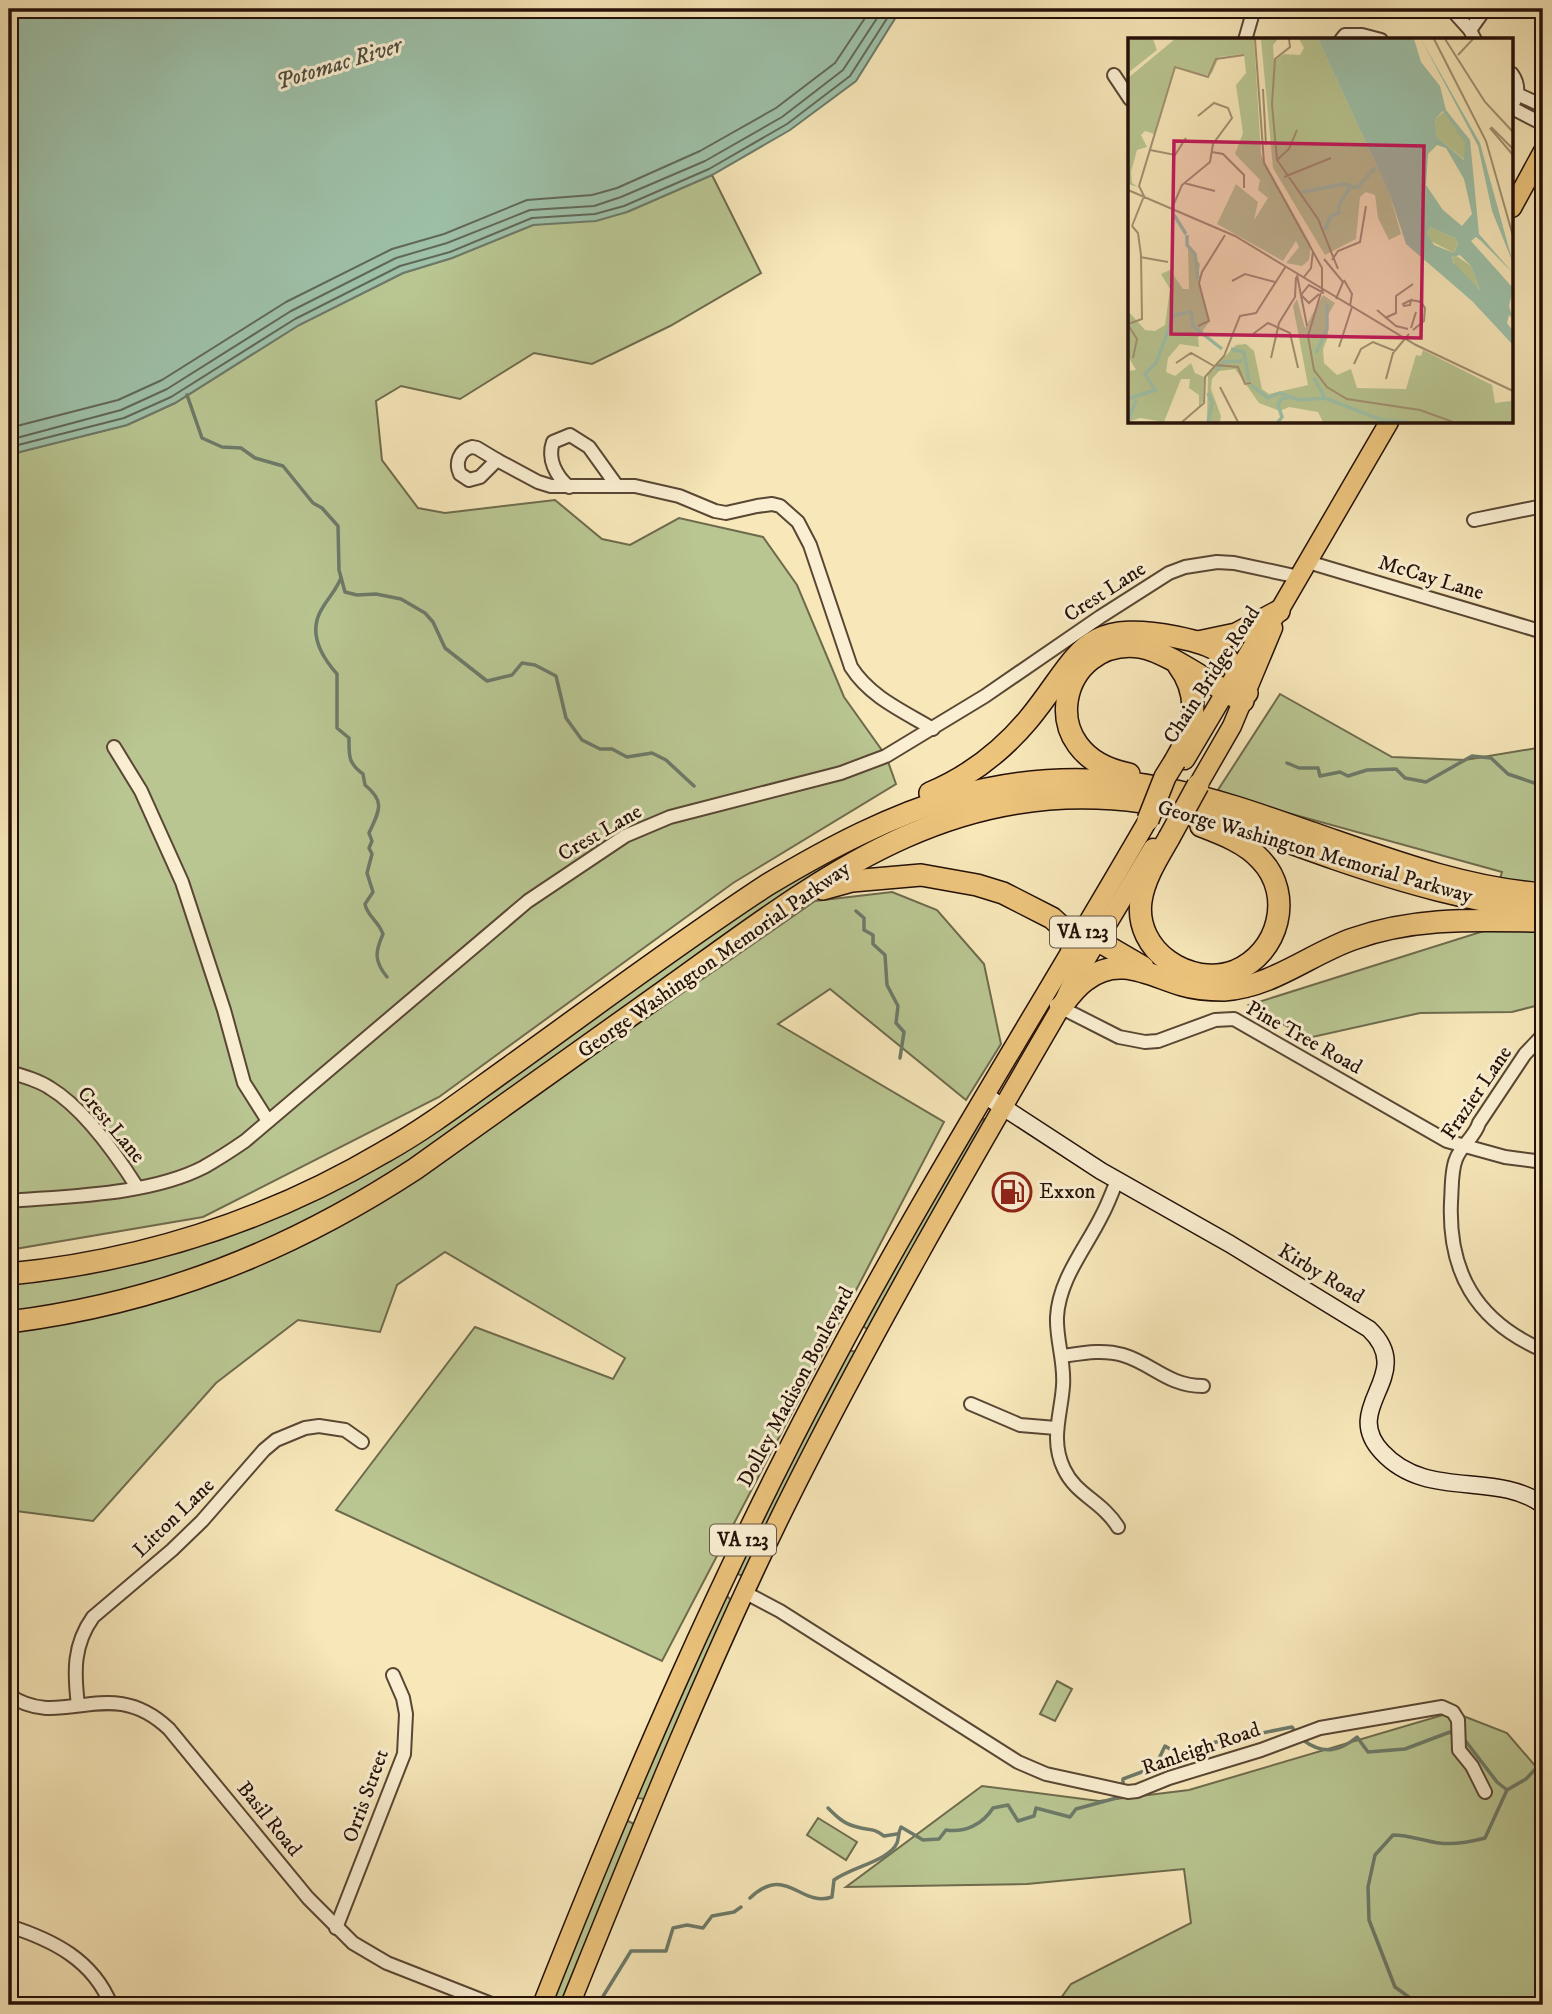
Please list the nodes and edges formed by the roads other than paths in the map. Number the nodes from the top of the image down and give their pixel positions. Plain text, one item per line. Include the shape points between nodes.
1 (1254, 9) edge
2 (1451, 9) edge
3 (1485, 9) edge
4 (1473, 35) edge
5 (1246, 38) edge
6 (1343, 38) edge
7 (1375, 38) edge
8 (1114, 75) dead end
9 (1514, 78) edge
10 (1128, 96) edge
11 (1514, 102) edge
12 (1543, 106) edge
13 (1543, 124) edge
14 (1543, 151) edge
15 (1514, 204) edge
16 (1388, 424) edge
17 (497, 460) dead end
18 (617, 486) junction
19 (569, 487) junction
20 (1543, 506) edge
21 (1474, 520) dead end
22 (1304, 570) junction
23 (1279, 611) junction
24 (1543, 632) edge
25 (1198, 642) junction
26 (1177, 664) junction
27 (1237, 672) junction
28 (1239, 695) junction
29 (933, 729) junction
30 (114, 747) dead end
31 (1179, 762) junction
32 (1203, 777) joint
33 (1231, 805) junction
34 (1153, 826) junction
35 (867, 829) junction
36 (1543, 894) edge
37 (1543, 909) edge
38 (774, 913) junction
39 (1543, 921) edge
40 (1084, 941) junction
41 (1160, 977) junction
42 (1052, 1003) junction
43 (1543, 1035) edge
44 (9, 1072) edge
45 (986, 1096) junction
46 (1003, 1107) junction
47 (268, 1121) junction
48 (1464, 1146) junction
49 (1543, 1162) edge
50 (1117, 1181) junction
51 (137, 1187) junction
52 (9, 1201) edge
53 (9, 1274) edge
54 (9, 1322) edge
55 (849, 1333) junction
56 (869, 1343) junction
57 (1540, 1349) dead end
58 (1063, 1356) junction
59 (1203, 1386) dead end
60 (971, 1405) dead end
61 (1056, 1428) junction
62 (362, 1442) dead end
63 (1543, 1505) edge
64 (1118, 1527) dead end
65 (723, 1582) junction
66 (744, 1592) junction
67 (393, 1675) dead end
68 (9, 1695) edge
69 (79, 1705) junction
70 (1485, 1792) dead end
71 (622, 1807) junction
72 (645, 1818) junction
73 (9, 1926) edge
74 (336, 1928) junction
75 (111, 2005) edge
76 (494, 2005) edge
77 (542, 2005) edge
78 (570, 2005) edge

1 - 5 street
2 - 4 street
3 - 4 street
6 - 7 street via 1362,34
8 - 10 street
9 - 11 street
11 - 12 street
11 - 13 street
14 - 15 main road
16 - 22 main road, Chain Bridge Road
17 - 19 street via 538,482
18 - 19 street
18 - 19 street via 589,447 570,435 553,442 550,456
18 - 29 street via 662,492 726,513 772,504 788,511 810,545 858,679
20 - 21 street
22 - 23 main road, Chain Bridge Road
22 - 24 street, McCay Lane
22 - 29 street, Crest Lane via 1217,562 1169,573
23 - 25 highway via 1236,634
23 - 27 main road, Chain Bridge Road
23 - 28 main road, Chain Bridge Road
25 - 27 highway via 1224,655
25 - 35 highway via 1133,632 1093,642 1068,663 1027,721 992,756
26 - 28 highway
26 - 31 highway via 1189,684 1194,712
26 - 33 highway via 1135,646 1110,649 1093,658 1079,672 1068,694 1066,715 1072,737 1099,765
27 - 28 highway
28 - 31 main road, Chain Bridge Road
28 - 32 main road, Chain Bridge Road
29 - 47 street, Crest Lane via 861,767 670,817 607,846 528,901
30 - 47 street via 141,791 182,882 244,1083
31 - 34 highway, bridge via 1165,778
32 - 34 highway, bridge
33 - 35 highway, George Washington Memorial Parkway via 1144,786 1050,781 946,799
33 - 36 highway, George Washington Memorial Parkway via 1433,873
34 - 34 highway via 1243,846 1271,872 1279,895 1277,925 1262,952 1244,967 1221,974 1191,973 1171,963 1150,941 1142,924 1141,901
34 - 37 highway, George Washington Memorial Parkway via 1224,821 1442,891
34 - 38 highway, George Washington Memorial Parkway via 1104,799 1009,803 924,828 822,881
34 - 40 main road, Dolley Madison Boulevard / VA 123
35 - 53 highway, George Washington Memorial Parkway via 767,885 422,1129 328,1183 248,1218 154,1249
38 - 40 highway via 852,881 937,876 1003,893
38 - 54 highway, George Washington Memorial Parkway via 415,1169 348,1211 253,1258 163,1291
39 - 41 highway via 1452,920 1390,928 1234,989 1199,989
40 - 41 highway
40 - 42 main road, Dolley Madison Boulevard / VA 123
40 - 42 main road, Dolley Madison Boulevard / VA 123 via 1074,979
41 - 42 highway via 1128,967 1109,968
42 - 45 main road, Dolley Madison Boulevard / VA 123
42 - 46 main road, Dolley Madison Boulevard / VA 123
42 - 48 street, Pine Tree Road via 1119,1037 1145,1042 1215,1020 1244,1023 1427,1130
43 - 48 street, Frazier Lane via 1525,1054
44 - 51 street, Crest Lane via 60,1095 76,1109
45 - 46 main road, Kirby Road
45 - 55 main road, Dolley Madison Boulevard / VA 123
46 - 50 main road, Kirby Road
46 - 56 main road, Dolley Madison Boulevard / VA 123
47 - 51 street, Crest Lane via 203,1168
48 - 49 street, Pine Tree Road
48 - 57 street, Frazier Lane via 1456,1158 1451,1213 1461,1272 1490,1317
50 - 58 street via 1063,1287 1057,1316
50 - 63 main road, Kirby Road via 1287,1277 1375,1334 1387,1365 1368,1424 1375,1443 1388,1458 1426,1479 1515,1492
51 - 52 street
55 - 56 main road
55 - 65 main road, Dolley Madison Boulevard / VA 123
56 - 66 main road, Dolley Madison Boulevard / VA 123
58 - 59 street via 1121,1354 1179,1384
58 - 61 street
60 - 61 street via 1020,1425
61 - 64 street via 1065,1472
62 - 69 street, Litton Lane via 345,1430 320,1426 289,1433 264,1450 202,1521 93,1617 76,1655
65 - 66 main road
65 - 71 main road, Dolley Madison Boulevard / VA 123
66 - 70 street, Ranleigh Road via 1018,1762 1077,1783 1137,1791 1309,1731 1441,1707 1458,1720 1460,1750
66 - 72 main road, Dolley Madison Boulevard / VA 123
67 - 74 street, Orris Street via 403,1698 404,1754
68 - 69 street, Basil Road via 32,1706
69 - 74 street, Basil Road via 119,1702 159,1719
71 - 72 main road
71 - 77 main road, Dolley Madison Boulevard / VA 123
72 - 78 main road, Dolley Madison Boulevard / VA 123
73 - 75 street via 41,1937 80,1961 98,1980
74 - 76 street, Basil Road via 387,1963

